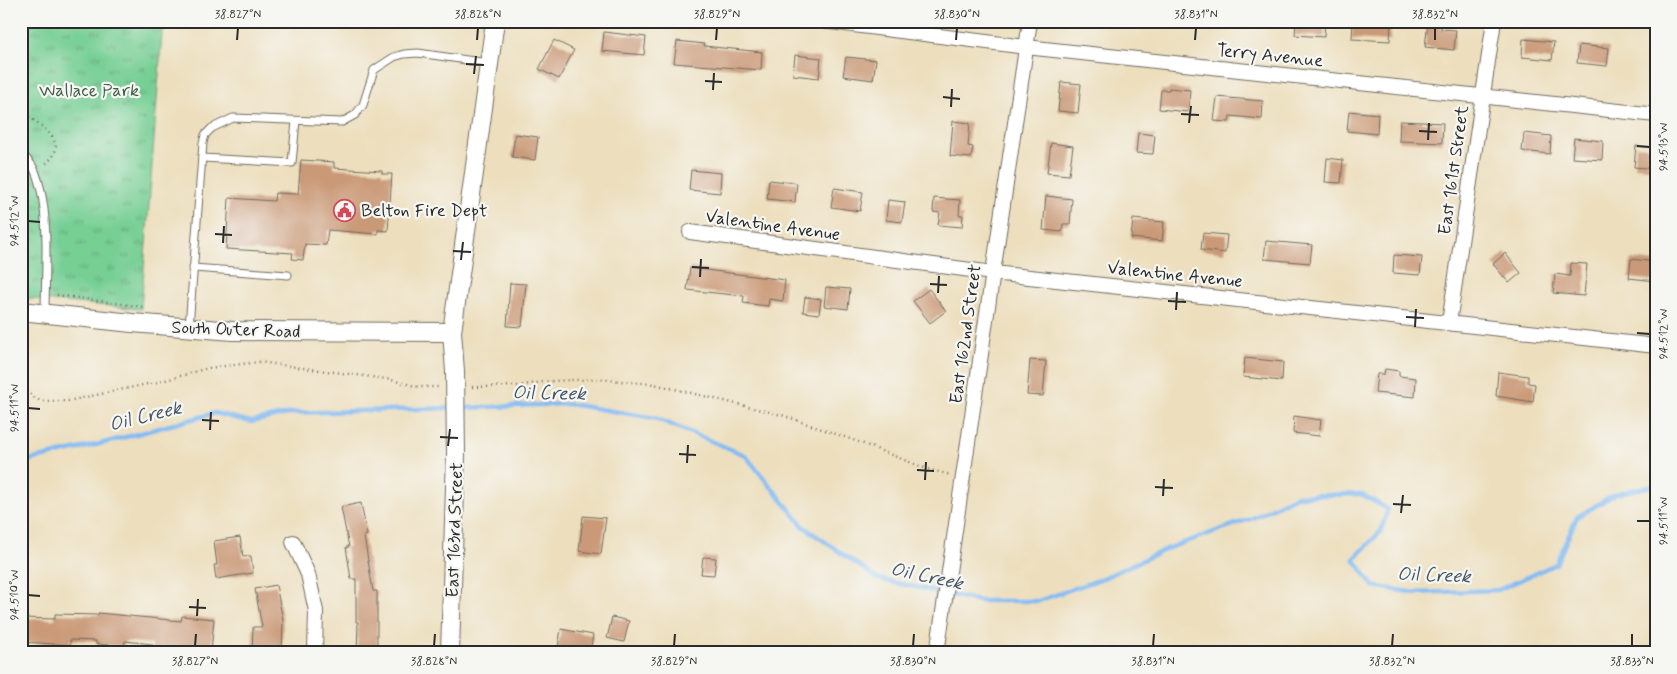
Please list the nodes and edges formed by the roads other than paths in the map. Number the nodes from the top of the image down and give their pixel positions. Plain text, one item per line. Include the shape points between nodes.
1 (494, 21) edge
2 (822, 21) edge
3 (1030, 21) edge
4 (1494, 21) edge
5 (1026, 48) junction
6 (489, 63) junction
7 (1483, 96) junction
8 (1656, 115) edge
9 (296, 121) junction
10 (21, 153) edge
11 (202, 158) junction
12 (690, 232) dead end
13 (194, 268) junction
14 (993, 272) junction
15 (288, 275) dead end
16 (21, 311) edge
17 (45, 313) junction
18 (1449, 323) junction
19 (189, 328) junction
20 (452, 332) junction
21 (1656, 346) edge
22 (293, 542) dead end
23 (315, 653) edge
24 (450, 653) edge
25 (937, 653) edge

1 - 6 street, East 163rd Street
2 - 5 street, Terry Avenue
3 - 5 street, East 162nd Street
4 - 7 street, East 161st Street
5 - 7 street, Terry Avenue
5 - 14 street, East 162nd Street
6 - 9 lane via 404,54 374,70 363,105 355,115 342,122
6 - 20 street, East 163rd Street
7 - 8 street, Terry Avenue
7 - 18 street, East 161st Street
9 - 11 lane via 233,118 205,135
9 - 11 lane via 292,163
10 - 17 lane via 35,170 43,204
11 - 13 lane
12 - 14 street, Valentine Avenue
13 - 15 lane
13 - 19 lane
14 - 18 street, Valentine Avenue
14 - 25 street, East 162nd Street
16 - 17 street, South Outer Road
17 - 19 street, South Outer Road
18 - 21 street, Valentine Avenue
19 - 20 street, South Outer Road
20 - 24 street, East 163rd Street, bridge via 456,454
22 - 23 street via 308,574 316,611

